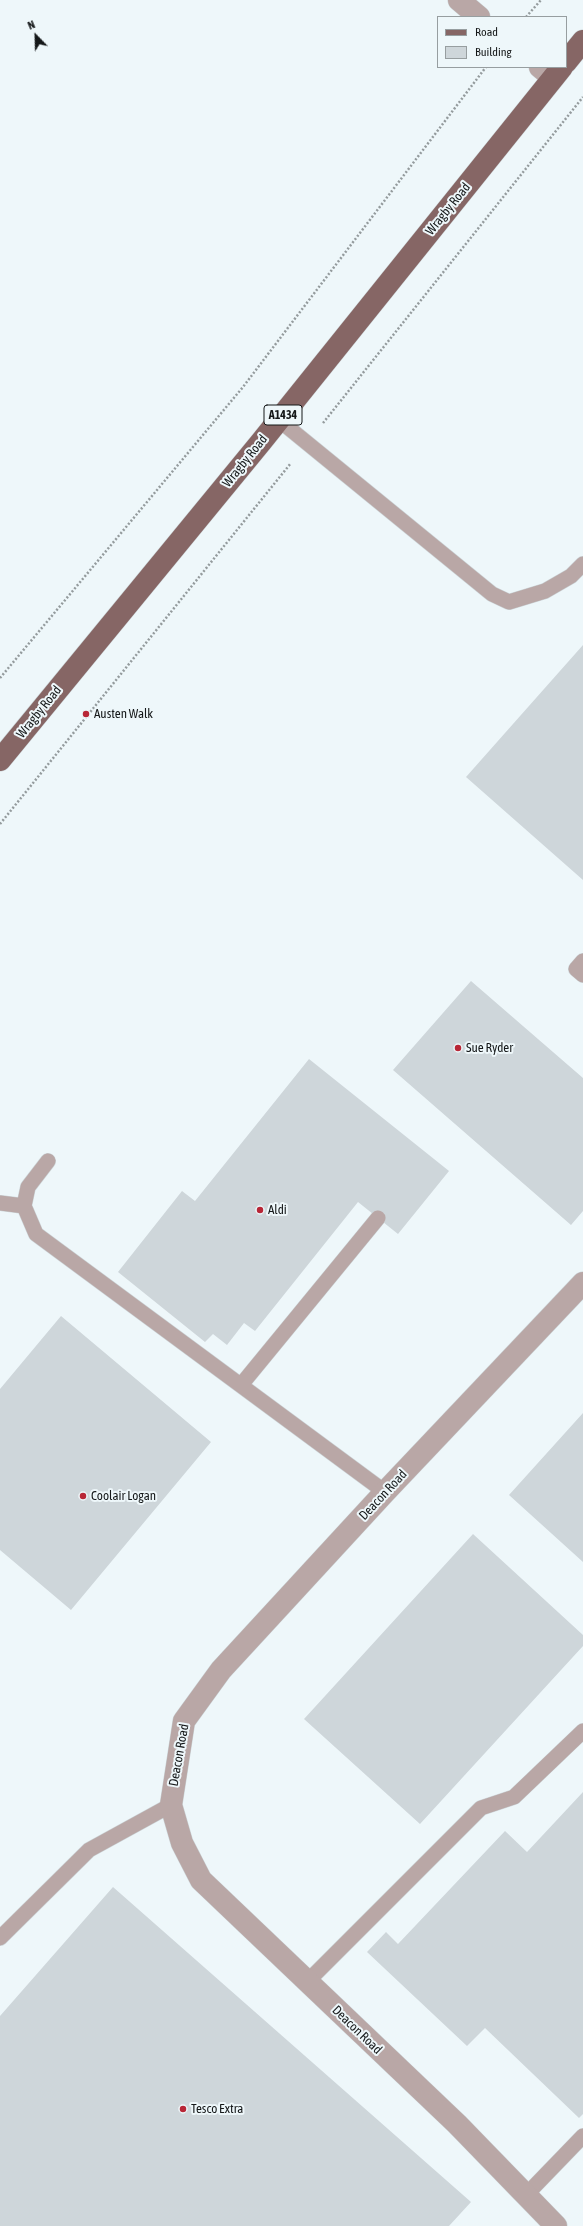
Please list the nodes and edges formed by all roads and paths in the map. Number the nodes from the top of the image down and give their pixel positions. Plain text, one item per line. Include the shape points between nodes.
1 (459, 0) edge
2 (541, 0) edge
3 (479, 16) edge
4 (527, 16) edge
5 (583, 41) edge
6 (567, 56) edge
7 (485, 68) edge
8 (555, 68) edge
9 (583, 97) edge
10 (279, 420) junction
11 (308, 442) junction
12 (583, 564) edge
13 (0, 678) edge
14 (0, 760) edge
15 (0, 824) edge
16 (583, 961) edge
17 (583, 975) edge
18 (48, 1161) dead end
19 (0, 1203) edge
20 (24, 1206) junction
21 (378, 1218) dead end
22 (583, 1283) edge
23 (241, 1385) junction
24 (385, 1492) junction
25 (583, 1731) edge
26 (171, 1805) junction
27 (0, 1938) edge
28 (307, 1982) junction
29 (583, 2136) edge
30 (526, 2195) junction
31 (548, 2222) edge

1 - 3 street
2 - 4 path
5 - 6 main road, Wragby Road / A1434
7 - 13 path via 243,387
8 - 10 main road, Wragby Road / A1434
9 - 11 path
10 - 11 lane
10 - 14 main road, Wragby Road / A1434
11 - 12 lane via 492,594 509,602 545,591 571,576
11 - 15 path
16 - 17 lane via 576,969
18 - 20 lane via 28,1187
19 - 20 lane
20 - 23 lane via 36,1234
21 - 23 lane
22 - 24 street, Deacon Road
23 - 24 lane
24 - 26 street, Deacon Road via 221,1670 184,1721
25 - 28 lane via 514,1797 482,1808
26 - 27 lane via 90,1850
26 - 28 street, Deacon Road via 182,1843 201,1880
28 - 30 street, Deacon Road via 457,2124
29 - 30 lane
30 - 31 street, Deacon Road

